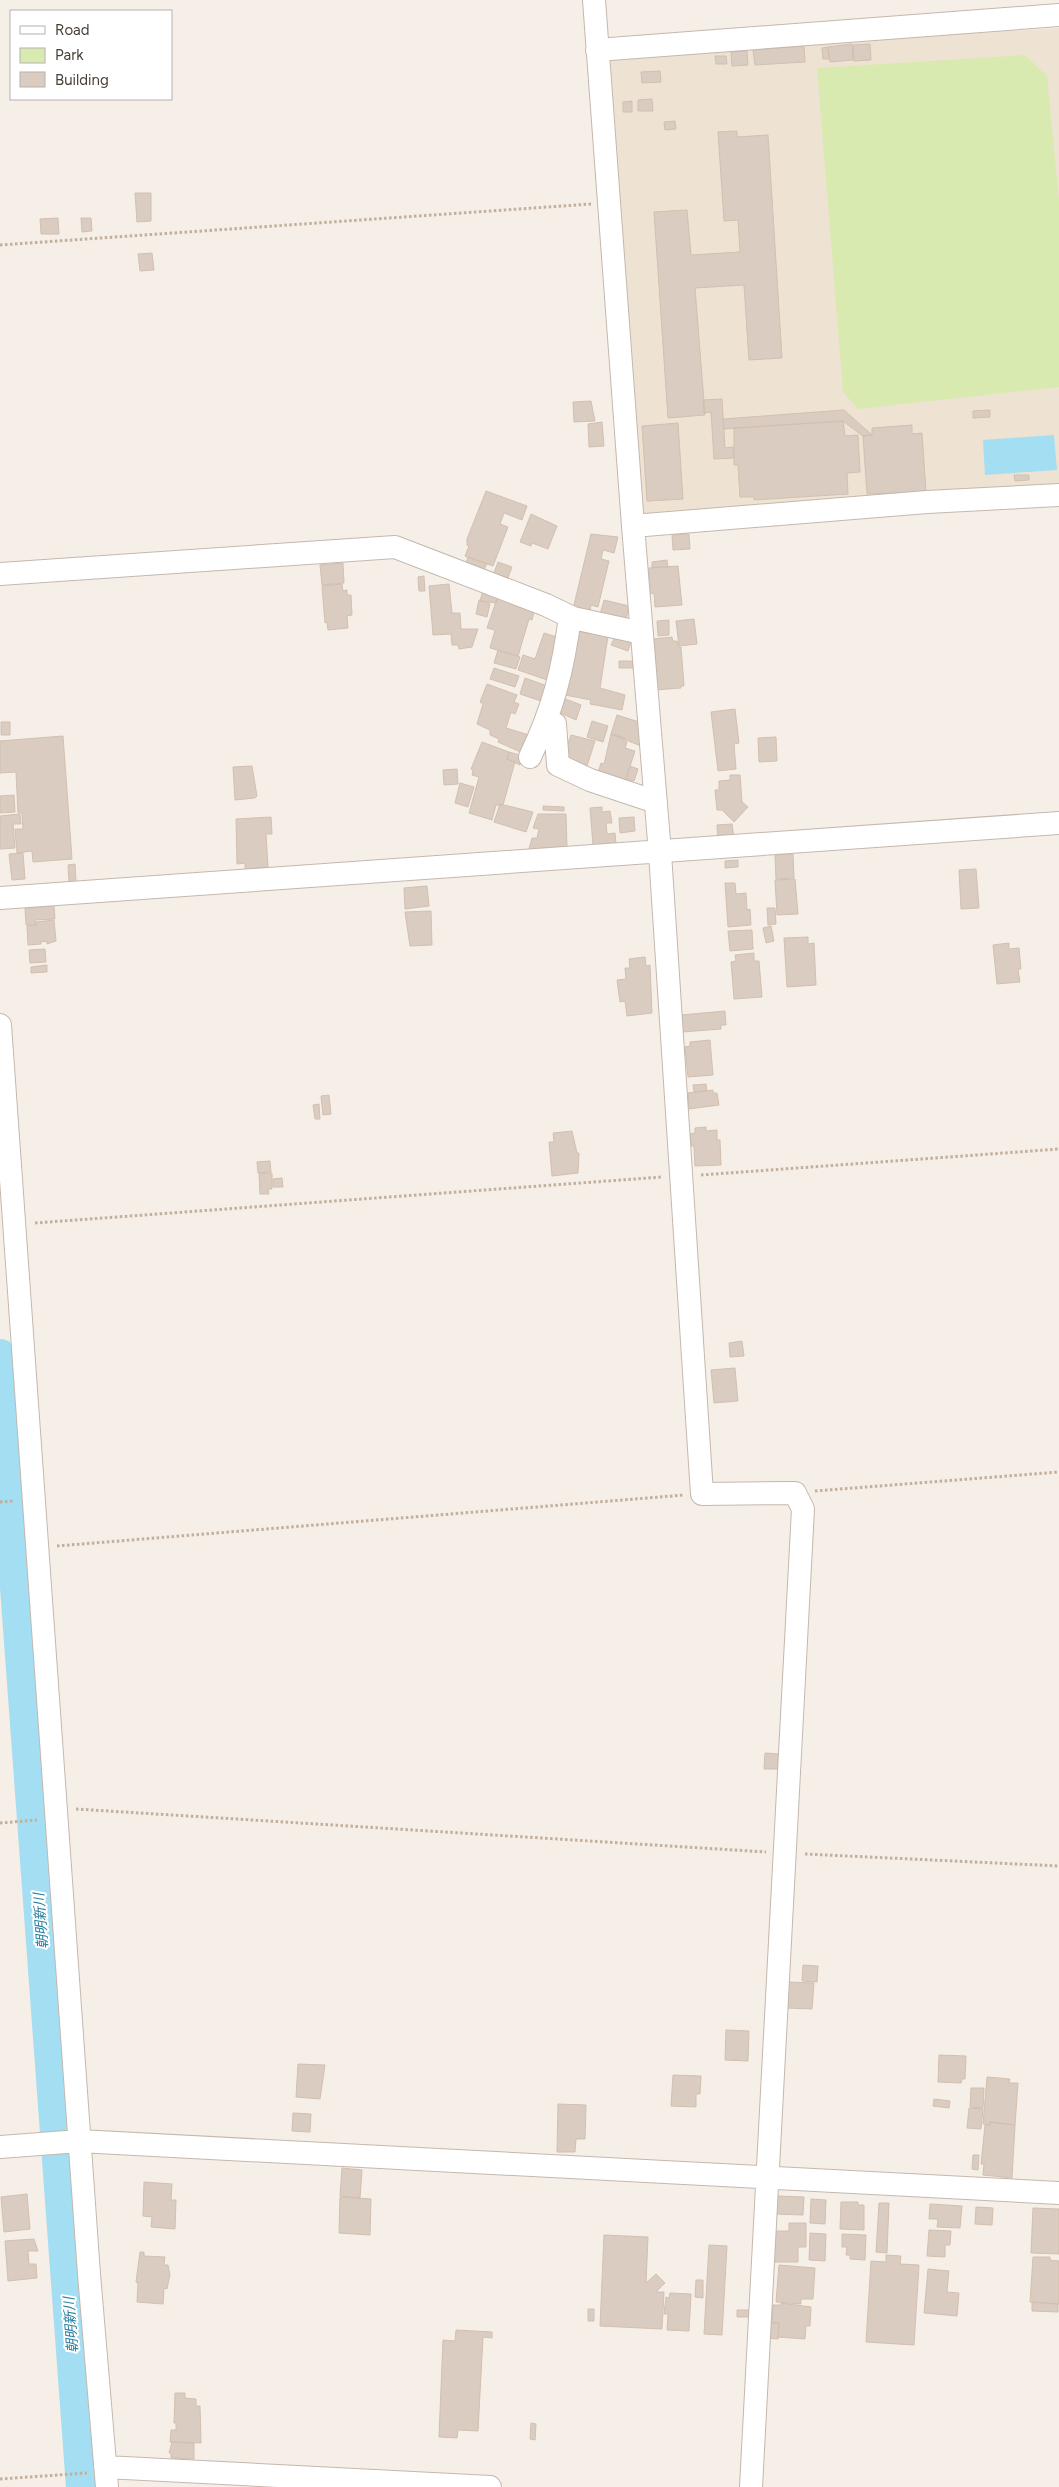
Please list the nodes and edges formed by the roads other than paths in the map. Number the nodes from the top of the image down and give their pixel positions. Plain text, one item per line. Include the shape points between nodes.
1 (594, 0) edge
2 (1059, 15) edge
3 (598, 50) junction
4 (1059, 495) edge
5 (633, 526) junction
6 (0, 574) edge
7 (570, 617) junction
8 (642, 633) junction
9 (548, 721) junction
10 (530, 757) dead end
11 (656, 802) junction
12 (1059, 823) edge
13 (660, 853) junction
14 (0, 898) edge
15 (0, 1026) edge
16 (64, 2142) junction
17 (0, 2147) edge
18 (767, 2177) junction
19 (1059, 2193) edge
20 (106, 2477) edge
21 (490, 2487) edge
22 (751, 2487) edge

1 - 3 street
2 - 3 street
3 - 5 street
4 - 5 street via 926,502
5 - 8 street
6 - 7 street via 395,547
7 - 8 street
7 - 9 street
8 - 11 street
9 - 10 street
9 - 11 street via 555,724 558,765 590,780
11 - 13 street
12 - 13 street
13 - 14 street
13 - 18 street via 702,1494 795,1493 803,1509
15 - 16 street via 36,1548
16 - 17 street
16 - 18 street
16 - 20 street
18 - 19 street
18 - 22 street
20 - 21 street

